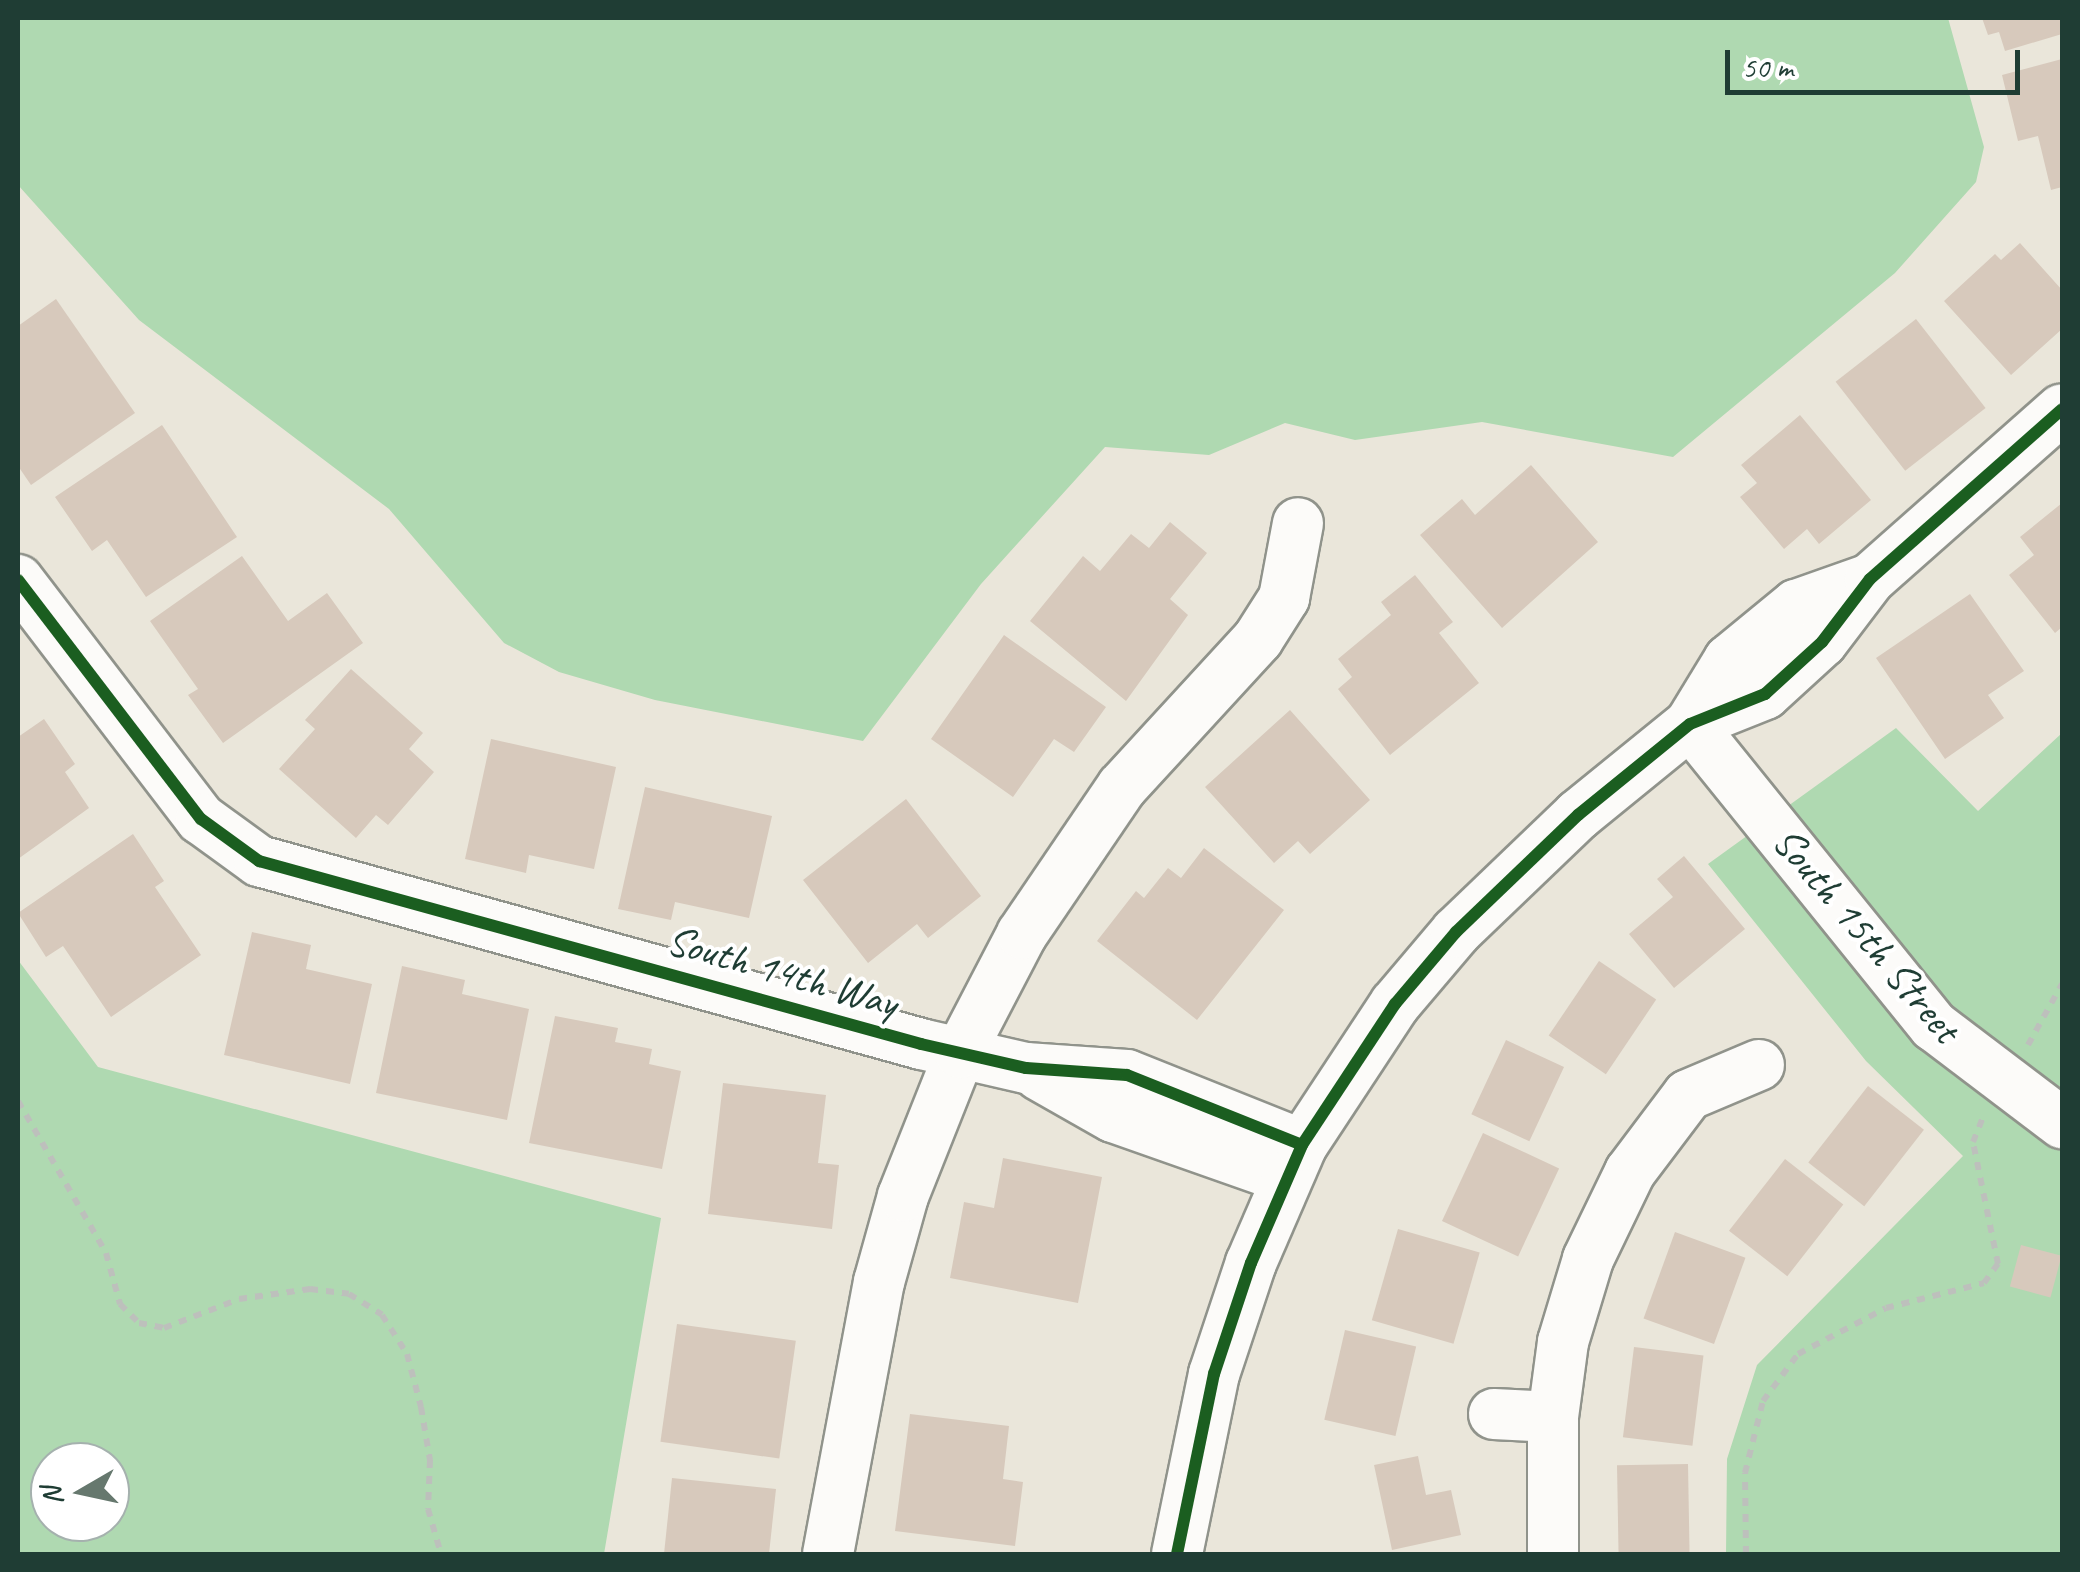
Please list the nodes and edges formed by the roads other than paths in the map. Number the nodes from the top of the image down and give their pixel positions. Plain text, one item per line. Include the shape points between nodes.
1 (2062, 410) edge
2 (1298, 522) dead end
3 (18, 580) edge
4 (1690, 724) junction
5 (960, 1053) junction
6 (1759, 1065) dead end
7 (2062, 1124) edge
8 (1294, 1162) junction
9 (1494, 1414) dead end
10 (1554, 1417) junction
11 (828, 1554) edge
12 (1177, 1554) edge
13 (1553, 1554) edge

1 - 4 street via 1870,579 1781,647 1765,694
2 - 5 street via 1284,598 1258,639 1122,787 1022,934
3 - 5 street, South 14th Way via 202,819 242,852
4 - 7 street, South 15th Street via 1934,1026
4 - 8 street via 1578,816 1456,932 1395,1004
5 - 8 street, South 14th Way via 1026,1068 1113,1118 1155,1108
5 - 11 street via 903,1196 873,1305
6 - 10 street via 1688,1095 1630,1172 1588,1259 1563,1342
8 - 12 street via 1214,1374
9 - 10 street
10 - 13 street

